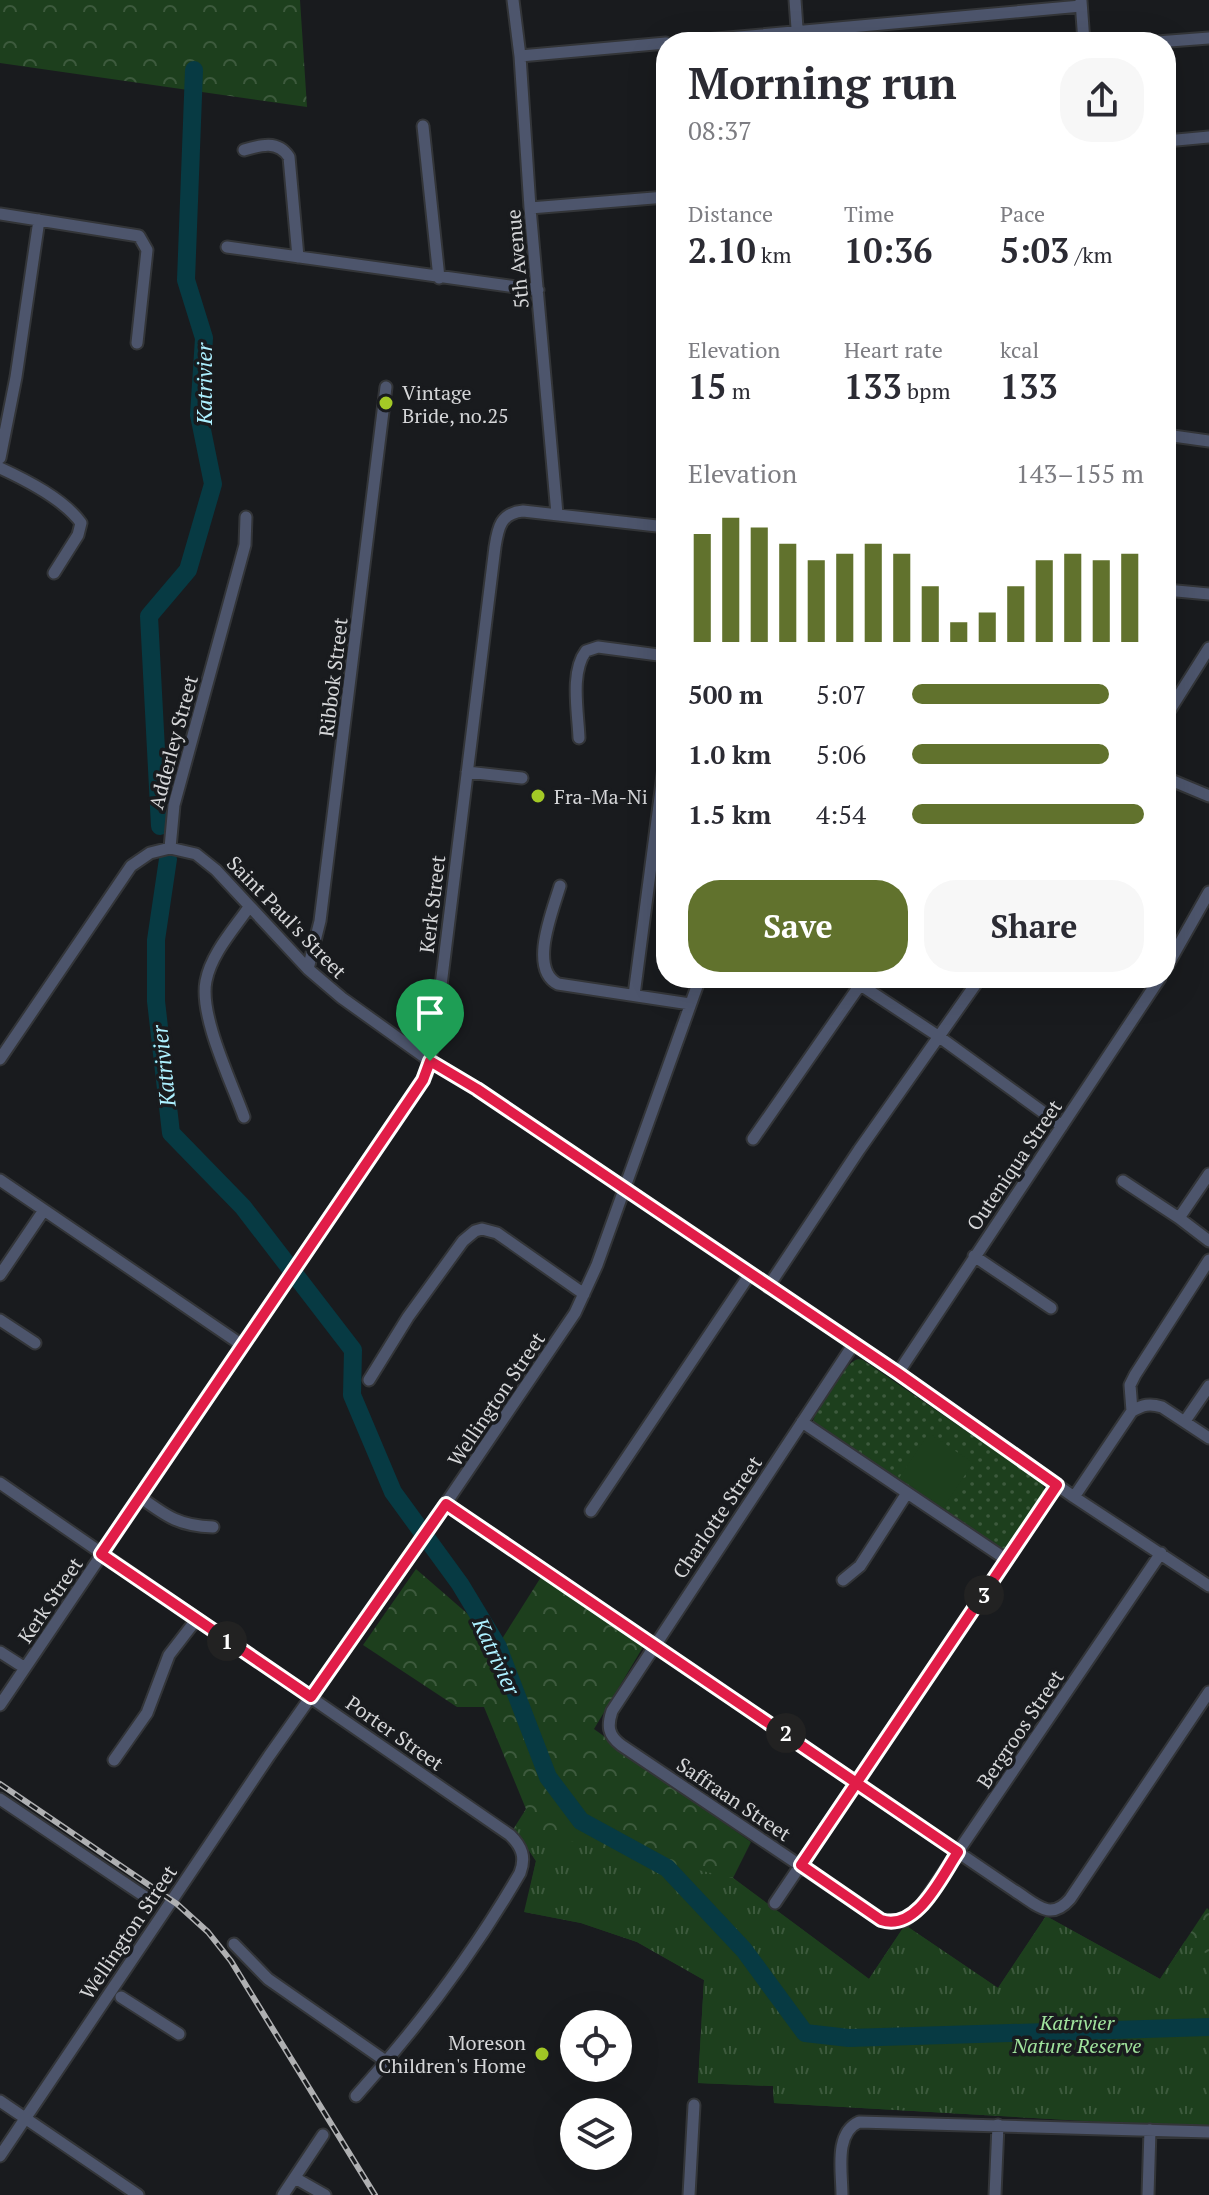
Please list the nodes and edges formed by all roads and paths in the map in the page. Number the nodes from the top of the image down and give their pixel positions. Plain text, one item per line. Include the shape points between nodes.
1 (513, 0) edge
2 (795, 0) edge
3 (1081, 3) edge
4 (798, 32) edge
5 (840, 32) edge
6 (1083, 32) edge
7 (1209, 38) edge
8 (1176, 41) edge
9 (656, 44) edge
10 (520, 56) junction
11 (423, 126) dead end
12 (1209, 137) edge
13 (1176, 140) edge
14 (244, 150) dead end
15 (656, 198) edge
16 (530, 208) junction
17 (0, 214) edge
18 (39, 220) junction
19 (227, 247) dead end
20 (298, 257) junction
21 (439, 278) junction
22 (538, 290) junction
23 (137, 343) dead end
24 (386, 387) dead end
25 (1176, 436) edge
26 (1209, 441) edge
27 (0, 458) edge
28 (0, 468) edge
29 (557, 514) junction
30 (246, 517) dead end
31 (656, 526) edge
32 (54, 573) dead end
33 (1176, 591) edge
34 (1209, 594) edge
35 (1209, 648) edge
36 (656, 655) edge
37 (1176, 700) edge
38 (579, 738) dead end
39 (467, 772) junction
40 (522, 778) dead end
41 (1176, 782) edge
42 (1209, 796) edge
43 (656, 828) edge
44 (170, 848) junction
45 (560, 886) dead end
46 (1209, 892) edge
47 (249, 907) junction
48 (1176, 950) edge
49 (308, 969) junction
50 (696, 988) edge
51 (850, 988) edge
52 (866, 988) edge
53 (973, 988) edge
54 (1153, 988) edge
55 (634, 995) junction
56 (690, 1004) junction
57 (938, 1036) junction
58 (0, 1059) edge
59 (430, 1061) junction
60 (244, 1117) dead end
61 (1062, 1126) junction
62 (753, 1139) dead end
63 (1209, 1174) edge
64 (0, 1180) edge
65 (1123, 1181) dead end
66 (624, 1190) junction
67 (44, 1210) junction
68 (1179, 1218) junction
69 (1209, 1241) edge
70 (974, 1256) junction
71 (1209, 1260) edge
72 (750, 1274) junction
73 (0, 1275) edge
74 (768, 1287) junction
75 (584, 1294) junction
76 (1051, 1308) dead end
77 (0, 1320) edge
78 (35, 1343) dead end
79 (242, 1345) junction
80 (853, 1345) junction
81 (898, 1373) junction
82 (369, 1380) dead end
83 (1209, 1386) edge
84 (1132, 1411) junction
85 (1185, 1421) junction
86 (802, 1422) junction
87 (1209, 1438) edge
88 (0, 1483) edge
89 (1057, 1485) junction
90 (907, 1493) junction
91 (140, 1497) junction
92 (1074, 1497) junction
93 (446, 1504) junction
94 (591, 1511) dead end
95 (213, 1527) dead end
96 (1161, 1553) junction
97 (101, 1554) junction
98 (1007, 1560) junction
99 (843, 1580) dead end
100 (1209, 1586) edge
101 (196, 1620) junction
102 (654, 1644) junction
103 (0, 1652) edge
104 (25, 1668) junction
105 (1209, 1692) edge
106 (311, 1697) junction
107 (0, 1705) edge
108 (612, 1711) joint
109 (114, 1760) dead end
110 (857, 1782) junction
111 (0, 1799) edge
112 (958, 1852) junction
113 (801, 1865) junction
114 (150, 1900) dead end
115 (775, 1903) dead end
116 (904, 1921) joint
117 (234, 1944) dead end
118 (121, 1997) dead end
119 (179, 2034) dead end
120 (387, 2062) junction
121 (356, 2096) dead end
122 (0, 2101) edge
123 (694, 2105) dead end
124 (25, 2118) junction
125 (998, 2125) junction
126 (1150, 2130) junction
127 (1209, 2132) edge
128 (323, 2135) dead end
129 (0, 2156) edge
130 (295, 2178) junction
131 (138, 2195) edge
132 (283, 2195) edge
133 (325, 2195) edge
134 (689, 2195) edge
135 (842, 2195) edge
136 (995, 2195) edge
137 (1148, 2195) edge

1 - 10 street, 5th Avenue
2 - 4 street
3 - 5 street
3 - 6 street
7 - 8 street
9 - 10 street
10 - 16 street, 5th Avenue
11 - 21 street
12 - 13 street
14 - 20 street via 268,144 288,154
15 - 16 street
16 - 22 street, 5th Avenue
17 - 18 street
18 - 23 street via 134,233 143,240 147,250
18 - 27 street
19 - 20 street
20 - 21 street
21 - 22 street
22 - 29 street, 5th Avenue
24 - 49 street, Ribbok Street via 320,921
25 - 26 street
28 - 32 street via 57,501 81,523
29 - 31 street
29 - 39 street, Kerk Street via 513,512 497,533
30 - 44 street, Adderley Street via 245,545 174,805
33 - 34 street
35 - 37 street
36 - 38 street via 598,647 586,651 577,686
39 - 40 street
39 - 59 street, Kerk Street
41 - 42 street
43 - 55 street
44 - 47 street, Saint Paul's Street via 207,861
44 - 58 street via 139,859 124,874
45 - 55 street via 545,939 547,975 558,984
46 - 48 street
47 - 49 street, Saint Paul's Street
47 - 60 street via 211,966 205,992 210,1024
49 - 59 street, Saint Paul's Street
50 - 56 street, Wellington Street
51 - 62 street
52 - 57 street
53 - 57 street
54 - 61 street, Outeniqua Street
55 - 56 street
56 - 66 street, Wellington Street
57 - 61 street
57 - 74 street
59 - 66 street, Saint Paul's Street
59 - 79 street, Kerk Street via 423,1080
61 - 70 street, Outeniqua Street
63 - 68 street
64 - 67 street
65 - 68 street
66 - 72 street, Saint Paul's Street
66 - 75 street, Wellington Street
67 - 73 street
67 - 79 street
68 - 69 street
70 - 76 street
70 - 81 street, Outeniqua Street
71 - 84 street via 1135,1375 1130,1385
72 - 74 street, Saint Paul's Street
72 - 94 street
74 - 80 street, Saint Paul's Street
75 - 82 street via 497,1233 475,1231 427,1291
75 - 93 street, Wellington Street
77 - 78 street
79 - 91 street, Kerk Street
80 - 81 street, Saint Paul's Street
80 - 86 street, Charlotte Street
81 - 89 street, Saint Paul's Street
83 - 85 street
84 - 85 street via 1153,1404
84 - 92 street
85 - 87 street
86 - 90 street
86 - 102 street, Charlotte Street
88 - 97 street, Porter Street
89 - 92 street, Saint Paul's Street
89 - 98 street
90 - 98 street
90 - 99 street via 860,1566
91 - 95 street via 170,1520
91 - 97 street, Kerk Street
92 - 96 street, Saint Paul's Street
93 - 102 street
93 - 106 street, Wellington Street
96 - 100 street, Saint Paul's Street
96 - 112 street, Bergroos Street
97 - 101 street, Porter Street
97 - 104 street, Kerk Street
98 - 110 street
101 - 106 street, Porter Street
101 - 109 street via 169,1655 147,1713
102 - 108 street, Charlotte Street
102 - 110 street
103 - 104 street
104 - 107 street, Kerk Street
105 - 112 street via 1057,1912 1040,1907
106 - 120 street, Porter Street via 510,1835 524,1856 520,1873 458,1969
106 - 124 street, Wellington Street
108 - 113 street, Saffraan Street via 610,1734 621,1745
110 - 112 street
110 - 113 street
111 - 114 street
112 - 116 street, Bergroos Street via 919,1909
113 - 115 street
113 - 116 street, Saffraan Street via 881,1920
117 - 120 street via 268,1979
118 - 119 street
120 - 121 street
122 - 124 street
123 - 134 street
124 - 129 street, Wellington Street
124 - 131 street
125 - 126 street
125 - 135 street via 869,2121 851,2126 842,2145
125 - 136 street
126 - 127 street
126 - 137 street
128 - 130 street
130 - 132 street
130 - 133 street

